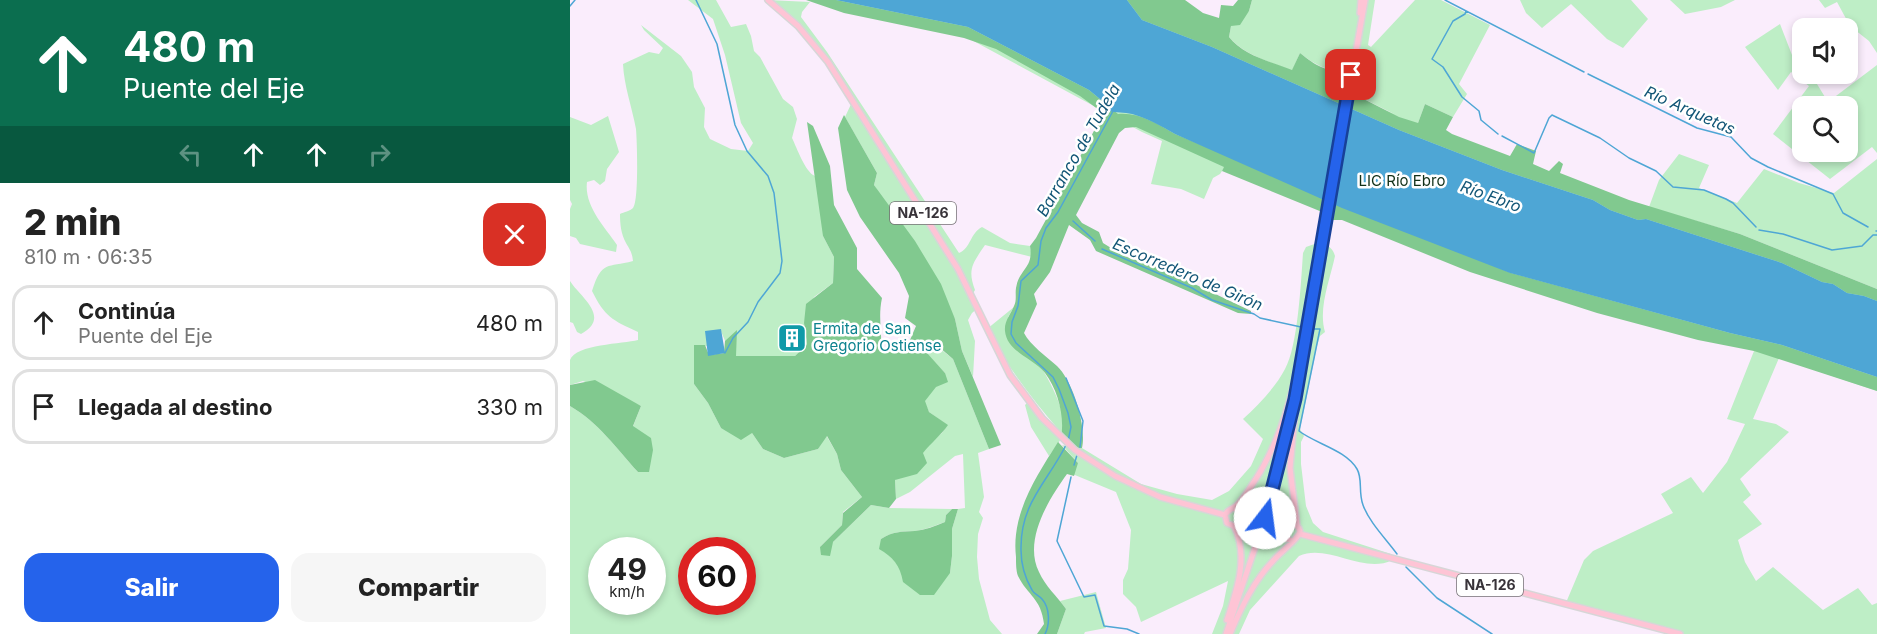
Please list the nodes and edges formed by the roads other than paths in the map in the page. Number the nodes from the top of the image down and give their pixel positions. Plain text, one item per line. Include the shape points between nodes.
1 (768, 0) edge
2 (1364, 1) edge
3 (1308, 317) junction
4 (1303, 350) junction
5 (1234, 508) junction
6 (1225, 515) junction
7 (1246, 520) junction
8 (1297, 525) junction
9 (1234, 526) junction
10 (1280, 529) junction
11 (1300, 534) junction
12 (1292, 541) junction
13 (1226, 634) edge
14 (1680, 634) edge

1 - 6 main road, NA-126 via 798,26 828,62 958,269 1010,375 1042,418 1096,465 1136,487
2 - 3 main road
3 - 4 main road
3 - 8 main road via 1291,451
4 - 5 main road via 1278,438 1258,476
4 - 13 main road via 1276,477
5 - 6 main road
5 - 7 main road
6 - 9 main road via 1227,523
7 - 9 main road
7 - 10 main road, bridge
8 - 10 main road
8 - 11 main road
9 - 13 main road via 1242,547 1241,566
10 - 12 main road via 1285,539
11 - 12 main road
11 - 14 main road, NA-126
12 - 13 main road via 1257,580

